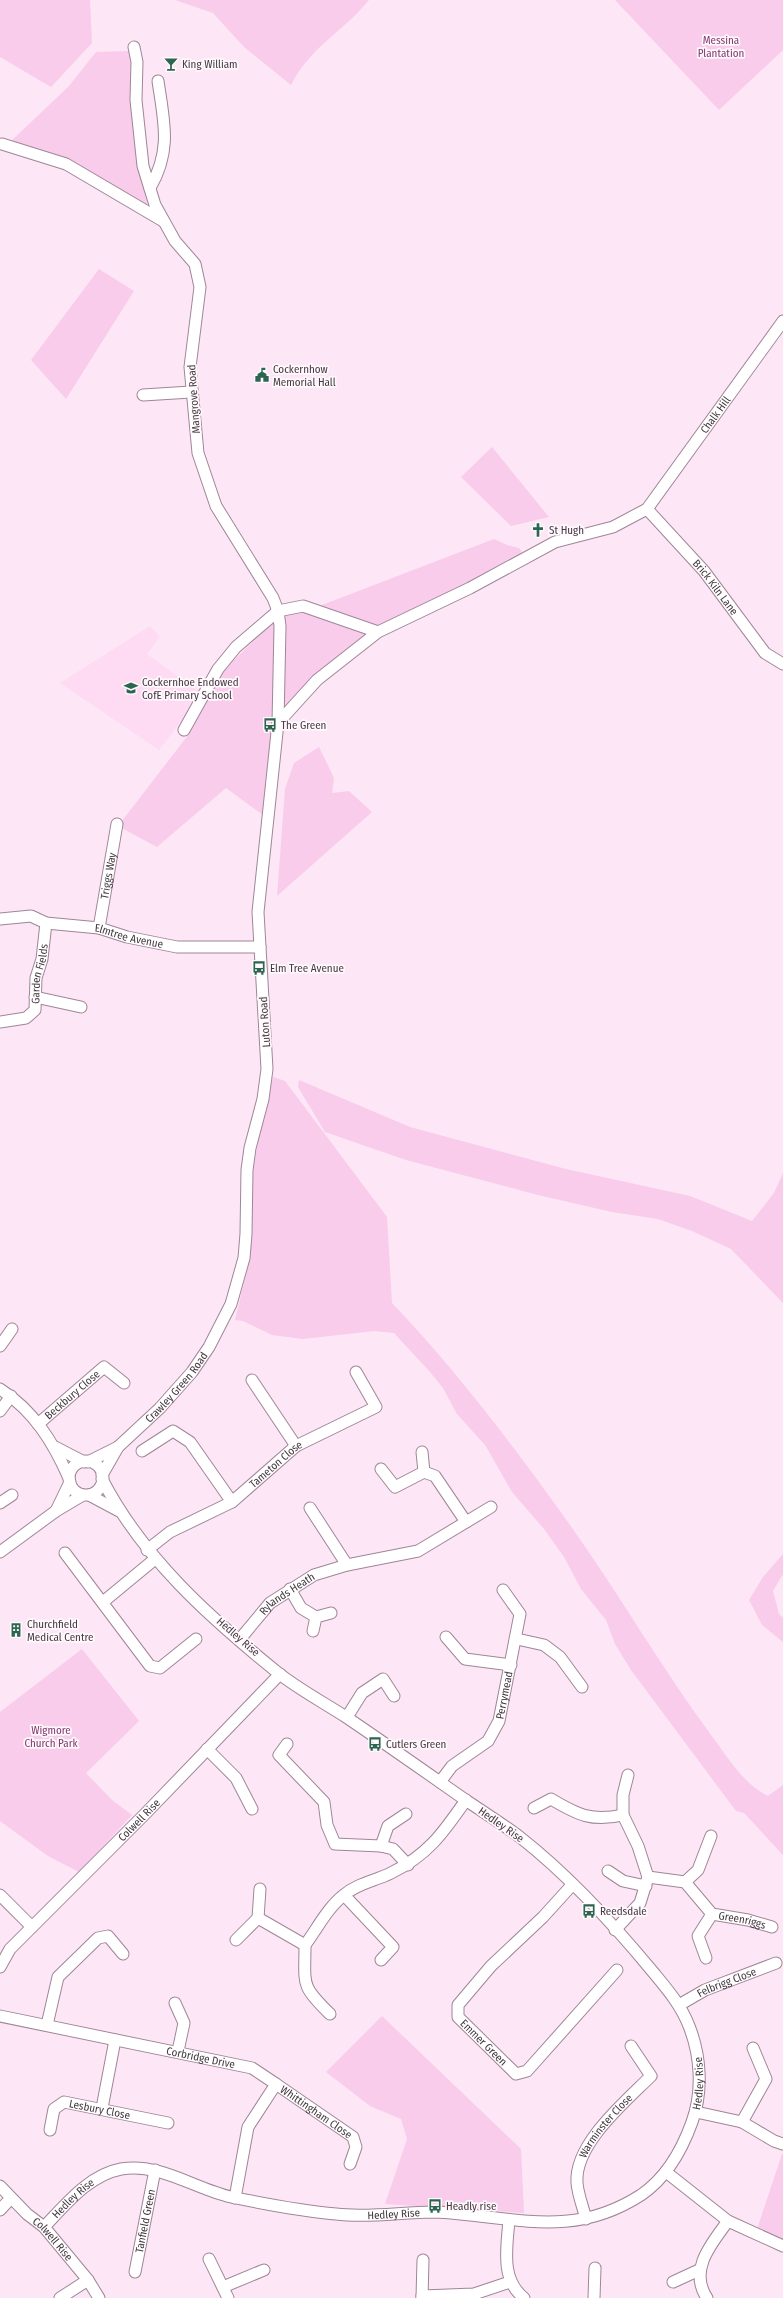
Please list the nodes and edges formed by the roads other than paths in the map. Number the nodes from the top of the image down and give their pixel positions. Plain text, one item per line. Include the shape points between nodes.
1 (134, 47) dead end
2 (158, 81) dead end
3 (2, 144) dead end
4 (150, 188) junction
5 (163, 221) junction
6 (783, 321) edge
7 (191, 392) junction
8 (143, 395) dead end
9 (648, 508) junction
10 (278, 611) junction
11 (378, 632) junction
12 (783, 664) edge
13 (278, 723) junction
14 (184, 730) dead end
15 (117, 824) dead end
16 (0, 919) edge
17 (46, 923) junction
18 (99, 928) junction
19 (260, 947) junction
20 (35, 997) junction
21 (80, 1007) dead end
22 (0, 1022) edge
23 (224, 1317) joint
24 (12, 1329) dead end
25 (0, 1346) edge
26 (356, 1372) dead end
27 (252, 1380) dead end
28 (124, 1383) dead end
29 (0, 1389) edge
30 (11, 1396) junction
31 (0, 1411) edge
32 (38, 1424) junction
33 (296, 1446) junction
34 (55, 1447) junction
35 (118, 1448) junction
36 (142, 1451) dead end
37 (422, 1452) dead end
38 (86, 1462) junction
39 (381, 1469) dead end
40 (424, 1472) junction
41 (102, 1477) junction
42 (69, 1480) junction
43 (12, 1495) dead end
44 (86, 1495) junction
45 (232, 1502) junction
46 (0, 1503) edge
47 (491, 1507) dead end
48 (310, 1508) dead end
49 (56, 1511) junction
50 (119, 1512) junction
51 (466, 1522) junction
52 (0, 1552) edge
53 (66, 1553) dead end
54 (151, 1555) junction
55 (347, 1565) junction
56 (290, 1589) junction
57 (503, 1590) dead end
58 (103, 1602) junction
59 (331, 1613) dead end
60 (316, 1617) junction
61 (313, 1631) dead end
62 (446, 1637) dead end
63 (196, 1638) dead end
64 (240, 1639) junction
65 (517, 1639) junction
66 (511, 1665) junction
67 (280, 1674) junction
68 (582, 1687) dead end
69 (394, 1696) dead end
70 (346, 1717) junction
71 (287, 1744) dead end
72 (207, 1749) junction
73 (628, 1775) dead end
74 (440, 1782) junction
75 (466, 1800) junction
76 (534, 1808) dead end
77 (252, 1809) dead end
78 (406, 1814) dead end
79 (623, 1815) junction
80 (711, 1836) dead end
81 (381, 1846) junction
82 (408, 1865) junction
83 (608, 1871) dead end
84 (647, 1881) junction
85 (685, 1882) junction
86 (572, 1885) junction
87 (260, 1889) dead end
88 (0, 1895) edge
89 (344, 1895) junction
90 (712, 1914) junction
91 (258, 1918) junction
92 (32, 1927) junction
93 (772, 1927) dead end
94 (615, 1930) junction
95 (236, 1940) dead end
96 (306, 1945) junction
97 (123, 1954) dead end
98 (706, 1958) dead end
99 (381, 1960) dead end
100 (776, 1963) dead end
101 (0, 1967) edge
102 (617, 1970) dead end
103 (175, 2003) dead end
104 (679, 2005) junction
105 (330, 2014) dead end
106 (0, 2016) edge
107 (47, 2025) junction
108 (115, 2040) junction
109 (631, 2046) dead end
110 (753, 2048) dead end
111 (178, 2051) junction
112 (276, 2084) junction
113 (102, 2108) junction
114 (696, 2112) junction
115 (742, 2122) junction
116 (168, 2123) dead end
117 (50, 2130) dead end
118 (783, 2144) edge
119 (350, 2164) dead end
120 (155, 2170) junction
121 (666, 2172) junction
122 (0, 2186) edge
123 (12, 2198) junction
124 (235, 2198) junction
125 (0, 2210) edge
126 (586, 2219) junction
127 (509, 2220) junction
128 (728, 2221) junction
129 (44, 2227) junction
130 (783, 2246) edge
131 (209, 2259) dead end
132 (423, 2260) dead end
133 (596, 2268) dead end
134 (264, 2270) dead end
135 (699, 2270) junction
136 (136, 2272) dead end
137 (88, 2280) junction
138 (510, 2282) junction
139 (673, 2282) dead end
140 (223, 2287) junction
141 (422, 2297) edge
142 (60, 2298) edge
143 (99, 2298) edge
144 (228, 2298) edge
145 (524, 2298) edge
146 (594, 2298) edge
147 (707, 2298) edge

1 - 4 street, Mangrove Road via 137,62 136,100 143,166
2 - 4 street via 165,150 160,171
3 - 5 street via 66,164
4 - 5 street, Mangrove Road
5 - 7 street, Mangrove Road via 195,264 200,287 190,366
6 - 9 street, Chalk Hill
7 - 8 street
7 - 10 street, Mangrove Road via 198,453 216,506 273,598
9 - 11 street via 613,527 555,542 470,588
9 - 12 street, Brick Kiln Lane via 704,571 766,653
10 - 11 street via 303,606
10 - 13 street, Mangrove Road
10 - 14 street via 236,647 218,669
11 - 13 street via 317,680
13 - 19 street, Luton Road via 260,876
15 - 18 street, Triggs Way
16 - 17 street, Elmtree Avenue via 31,916
17 - 18 street, Elmtree Avenue
17 - 20 street, Garden Fields
18 - 19 street, Elmtree Avenue via 127,937 177,947
19 - 23 street, Luton Road via 267,1069 264,1099 250,1148 247,1170 244,1258
20 - 21 street
20 - 22 street, Garden Fields via 35,1010 26,1018
23 - 35 street, Crawley Green Road via 192,1372 160,1408
24 - 25 street
26 - 33 street, Tameton Close via 376,1407
27 - 33 street
28 - 32 street, Beckbury Close via 104,1367
29 - 30 street
30 - 31 street
30 - 32 street
32 - 34 street
33 - 45 street, Tameton Close
34 - 38 street
34 - 42 street
35 - 38 street, Crawley Green Road
35 - 41 street, Crawley Green Road
36 - 45 street via 174,1431 190,1442
37 - 40 street
38 - 41 street via 98,1468
38 - 42 street via 72,1469
39 - 40 street via 395,1487
40 - 51 street via 435,1476
41 - 44 street via 98,1489
41 - 50 street, Hedley Rise
42 - 44 street via 74,1491
42 - 49 street
43 - 46 street
44 - 49 street
44 - 50 street, Hedley Rise
45 - 54 street, Tameton Close via 170,1532
47 - 51 street, Rylands Heath
48 - 55 street
49 - 52 street
50 - 54 street, Hedley Rise
51 - 55 street, Rylands Heath via 418,1551
53 - 58 street
54 - 58 street, Tameton Close
54 - 64 street, Hedley Rise via 178,1584
55 - 56 street, Rylands Heath via 314,1575
56 - 60 street via 302,1608
56 - 64 street, Rylands Heath via 270,1603
57 - 65 street, Perrymead via 520,1614
58 - 63 street via 150,1666 160,1668
59 - 60 street
60 - 61 street
62 - 66 street via 466,1659
64 - 67 street, Hedley Rise
65 - 66 street, Perrymead
65 - 68 street via 544,1645 560,1657
66 - 74 street, Perrymead via 500,1721 488,1741 452,1766
67 - 70 street, Hedley Rise
67 - 72 street, Colwell Rise
69 - 70 street via 382,1679 362,1693
70 - 74 street, Hedley Rise
71 - 81 street via 279,1755 324,1802 327,1825 335,1844
72 - 77 street via 236,1778
72 - 92 street, Colwell Rise
73 - 79 street via 623,1795
74 - 75 street, Hedley Rise
75 - 82 street via 429,1849
75 - 86 street, Hedley Rise via 522,1839
76 - 79 street via 551,1799 574,1813 604,1820
78 - 81 street via 388,1826
79 - 84 street via 638,1846
80 - 85 street via 698,1870
81 - 82 street via 393,1849
82 - 89 street via 357,1886
83 - 84 street via 623,1881
84 - 85 street
84 - 94 street via 640,1903
85 - 90 street, Greenriggs
86 - 94 street, Hedley Rise
86 - 102 street, Emmer Green via 491,1966 458,2005 458,2017 516,2074 527,2071
87 - 91 street
88 - 92 street
89 - 96 street via 334,1904
89 - 99 street via 393,1947
90 - 93 street, Greenriggs
90 - 98 street, Greenriggs via 698,1936
91 - 95 street
91 - 96 street
92 - 101 street, Colwell Rise via 10,1949
94 - 104 street, Hedley Rise
96 - 105 street via 305,1985 311,1996
97 - 107 street via 108,1936 98,1938 58,1977
100 - 104 street, Felbrigg Close via 704,1990
103 - 111 street via 184,2023
104 - 114 street, Hedley Rise via 690,2027 698,2055 700,2084
106 - 107 street, Corbridge Drive
107 - 108 street, Corbridge Drive
108 - 111 street, Corbridge Drive
108 - 113 street
109 - 126 street, Warminster Close via 651,2076 602,2127 584,2151 577,2182
110 - 115 street via 766,2079
111 - 112 street, Corbridge Drive via 252,2068
112 - 119 street, Whittingham Close via 352,2137 356,2147
112 - 124 street via 248,2127
113 - 116 street, Lesbury Close
113 - 117 street, Lesbury Close via 64,2102 54,2109
114 - 115 street
114 - 121 street, Hedley Rise via 685,2143
115 - 118 street
120 - 124 street, Hedley Rise via 214,2193
120 - 129 street, Hedley Rise via 122,2169 92,2180
120 - 136 street, Tanfield Green
121 - 126 street, Hedley Rise via 645,2192 612,2211
121 - 128 street
122 - 123 street, Colwell Rise
123 - 125 street
123 - 129 street, Colwell Rise via 26,2214
124 - 127 street, Hedley Rise via 338,2215 436,2212
126 - 127 street, Hedley Rise via 548,2224
127 - 138 street via 506,2262
128 - 130 street
128 - 135 street via 704,2254
129 - 137 street, Colwell Rise
131 - 140 street
132 - 141 street
133 - 146 street
134 - 140 street
135 - 139 street
135 - 147 street via 702,2290
137 - 142 street
137 - 143 street, Colwell Rise
138 - 141 street via 474,2294
138 - 145 street
140 - 144 street

